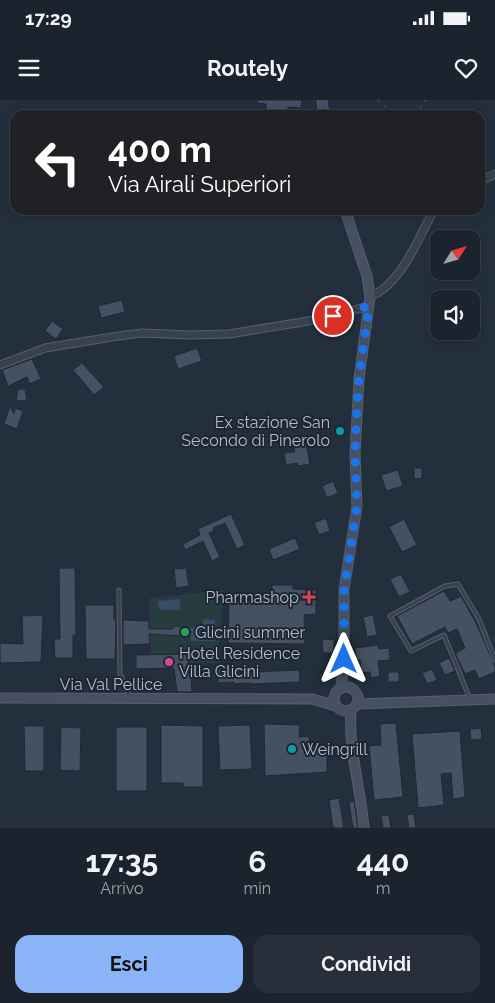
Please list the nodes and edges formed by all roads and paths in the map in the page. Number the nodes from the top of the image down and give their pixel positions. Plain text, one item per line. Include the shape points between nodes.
1 (377, 100) edge
2 (426, 100) edge
3 (390, 110) edge
4 (418, 110) edge
5 (347, 215) edge
6 (432, 215) edge
7 (369, 301) junction
8 (0, 365) edge
9 (119, 590) dead end
10 (495, 660) edge
11 (344, 664) junction
12 (338, 689) junction
13 (355, 691) junction
14 (0, 698) edge
15 (312, 699) junction
16 (495, 699) edge
17 (129, 700) junction
18 (470, 700) junction
19 (379, 702) junction
20 (354, 707) junction
21 (338, 708) junction
22 (350, 728) junction
23 (364, 828) edge

1 - 3 path
2 - 4 path
5 - 7 street via 367,276
6 - 7 street via 397,275
7 - 8 street via 321,319 229,334 142,333 118,336 45,348
7 - 11 street via 356,424 357,506 344,590
9 - 17 lane via 120,674
10 - 18 lane via 479,619 458,584 445,586 390,616 411,651 444,635
11 - 12 street
11 - 13 street
12 - 13 street via 346,686
12 - 15 street
12 - 21 street via 334,700
13 - 19 street
13 - 20 street
14 - 17 street, Via Val Pellice
15 - 17 street, Via Val Pellice
15 - 21 street
16 - 18 street
18 - 19 street
19 - 20 street
20 - 21 street
20 - 22 street
21 - 22 street
22 - 23 street

